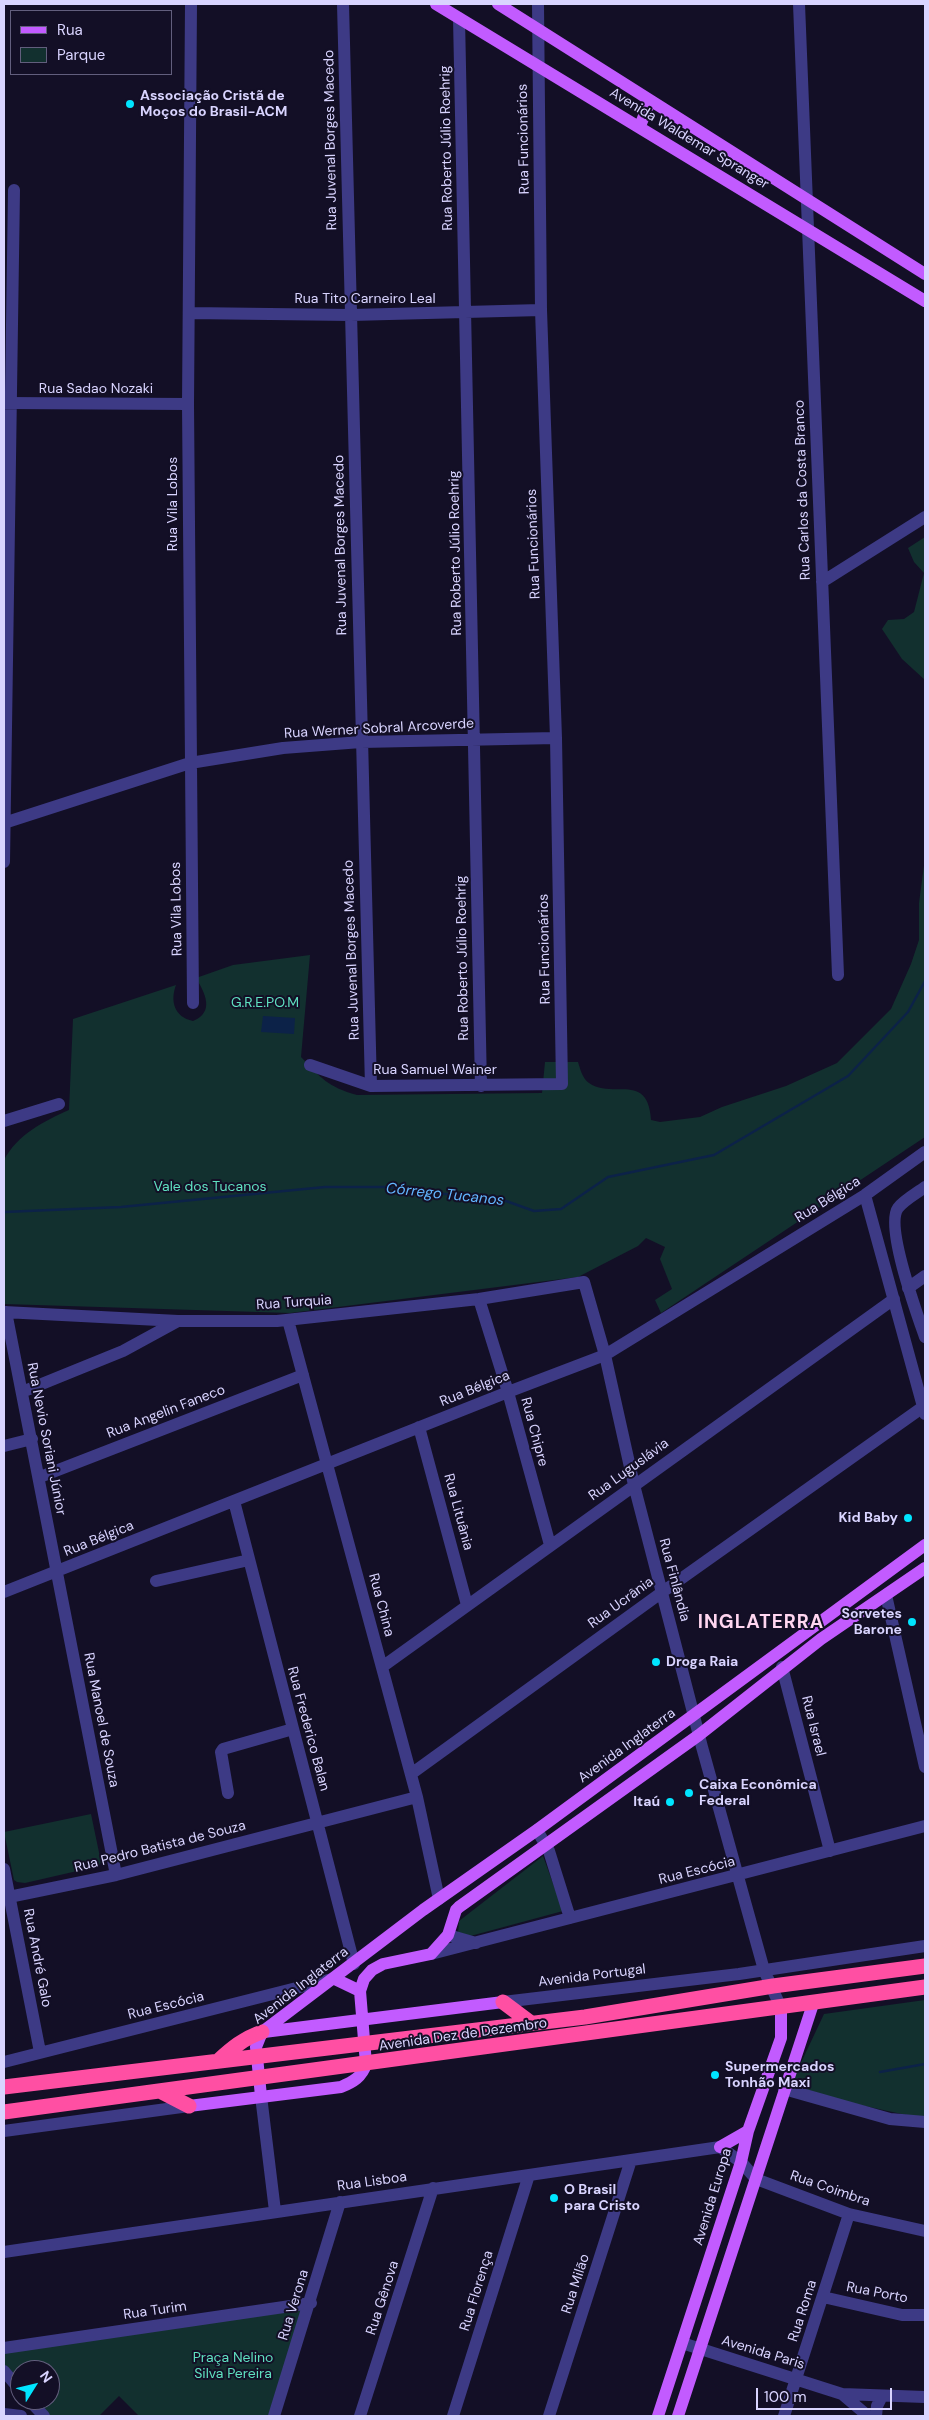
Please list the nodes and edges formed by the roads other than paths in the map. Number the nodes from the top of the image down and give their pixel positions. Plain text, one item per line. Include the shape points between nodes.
1 (190, 4) edge
2 (343, 4) edge
3 (436, 4) edge
4 (498, 4) edge
5 (538, 4) edge
6 (798, 4) edge
7 (459, 18) junction
8 (538, 30) junction
9 (538, 66) junction
10 (650, 101) junction
11 (640, 126) junction
12 (14, 190) dead end
13 (805, 197) junction
14 (807, 228) junction
15 (925, 274) edge
16 (925, 301) edge
17 (541, 310) junction
18 (190, 313) junction
19 (466, 313) junction
20 (351, 315) junction
21 (7, 403) edge
22 (188, 404) junction
23 (925, 517) edge
24 (822, 582) junction
25 (556, 738) junction
26 (474, 740) junction
27 (361, 742) junction
28 (190, 763) junction
29 (4, 823) edge
30 (4, 862) edge
31 (838, 975) dead end
32 (193, 1003) dead end
33 (310, 1065) dead end
34 (562, 1084) joint
35 (371, 1086) junction
36 (481, 1086) junction
37 (59, 1104) dead end
38 (4, 1121) edge
39 (925, 1152) edge
40 (925, 1187) edge
41 (865, 1195) junction
42 (925, 1276) edge
43 (584, 1282) joint
44 (908, 1288) junction
45 (894, 1298) junction
46 (479, 1299) junction
47 (5, 1312) edge
48 (288, 1320) junction
49 (178, 1321) junction
50 (925, 1337) edge
51 (605, 1355) junction
52 (303, 1375) junction
53 (22, 1392) junction
54 (508, 1392) junction
55 (924, 1411) edge
56 (420, 1427) junction
57 (32, 1439) junction
58 (4, 1446) edge
59 (327, 1464) junction
60 (40, 1477) junction
61 (634, 1484) junction
62 (234, 1501) junction
63 (550, 1545) junction
64 (925, 1545) edge
65 (249, 1560) junction
66 (925, 1568) edge
67 (56, 1572) junction
68 (156, 1581) dead end
69 (4, 1592) edge
70 (661, 1593) junction
71 (886, 1595) junction
72 (467, 1605) junction
73 (826, 1617) junction
74 (812, 1628) junction
75 (835, 1629) junction
76 (821, 1639) junction
77 (382, 1667) junction
78 (782, 1667) junction
79 (694, 1715) junction
80 (293, 1729) junction
81 (698, 1734) junction
82 (925, 1767) edge
83 (411, 1774) junction
84 (228, 1793) dead end
85 (417, 1798) junction
86 (317, 1822) junction
87 (925, 1826) edge
88 (537, 1830) junction
89 (547, 1845) junction
90 (830, 1851) junction
91 (4, 1869) edge
92 (116, 1875) junction
93 (737, 1876) junction
94 (9, 1898) junction
95 (439, 1900) junction
96 (456, 1910) junction
97 (570, 1918) junction
98 (448, 1935) junction
99 (476, 1943) junction
100 (925, 1946) edge
101 (431, 1954) junction
102 (354, 1964) junction
103 (925, 1966) edge
104 (764, 1970) junction
105 (335, 1979) junction
106 (773, 1986) junction
107 (925, 1987) edge
108 (360, 1991) junction
109 (503, 2002) junction
110 (813, 2004) junction
111 (780, 2008) junction
112 (363, 2019) junction
113 (531, 2023) junction
114 (262, 2032) junction
115 (365, 2043) junction
116 (40, 2052) junction
117 (257, 2056) junction
118 (217, 2061) junction
119 (4, 2062) edge
120 (366, 2064) junction
121 (258, 2078) junction
122 (4, 2087) edge
123 (784, 2088) junction
124 (160, 2091) junction
125 (261, 2096) junction
126 (188, 2106) junction
127 (4, 2112) edge
128 (925, 2122) edge
129 (4, 2131) edge
130 (748, 2131) junction
131 (720, 2147) junction
132 (631, 2160) junction
133 (740, 2162) junction
134 (528, 2175) junction
135 (756, 2179) junction
136 (433, 2188) junction
137 (340, 2202) junction
138 (275, 2211) junction
139 (849, 2214) junction
140 (925, 2230) edge
141 (4, 2252) edge
142 (823, 2297) junction
143 (310, 2303) junction
144 (925, 2315) edge
145 (682, 2343) junction
146 (4, 2348) edge
147 (700, 2349) junction
148 (797, 2378) junction
149 (842, 2394) junction
150 (882, 2396) junction
151 (925, 2397) edge
152 (4, 2414) edge
153 (21, 2416) edge
154 (274, 2416) edge
155 (360, 2416) edge
156 (453, 2416) edge
157 (549, 2416) edge
158 (658, 2416) edge
159 (678, 2416) edge
160 (784, 2416) edge
161 (868, 2416) edge
162 (876, 2416) edge

1 - 18 street, Rua Vila Lobos
2 - 20 street, Rua Juvenal Borges Macedo
3 - 7 main road, Avenida Waldemar Spranger
4 - 8 main road, Avenida Waldemar Spranger
5 - 8 street, Rua Funcionários
6 - 13 street, Rua Carlos da Costa Branco
7 - 9 main road, Avenida Waldemar Spranger
7 - 19 street, Rua Roberto Júlio Roehrig
8 - 9 street, Rua Funcionários
8 - 10 main road, Avenida Waldemar Spranger
9 - 11 main road, Avenida Waldemar Spranger
9 - 17 street, Rua Funcionários
10 - 11 main road
10 - 13 main road, Avenida Waldemar Spranger
11 - 14 main road, Avenida Waldemar Spranger
12 - 21 street
13 - 14 street, Rua Carlos da Costa Branco
13 - 15 main road, Avenida Waldemar Spranger
14 - 16 main road, Avenida Waldemar Spranger
14 - 24 street, Rua Carlos da Costa Branco
17 - 19 street, Rua Tito Carneiro Leal
17 - 25 street, Rua Funcionários
18 - 20 street, Rua Tito Carneiro Leal
18 - 22 street, Rua Vila Lobos
19 - 20 street, Rua Tito Carneiro Leal
19 - 26 street, Rua Roberto Júlio Roehrig
20 - 27 street, Rua Juvenal Borges Macedo
21 - 22 street, Rua Sadao Nozaki
21 - 29 street
22 - 28 street, Rua Vila Lobos
23 - 24 street
24 - 31 street, Rua Carlos da Costa Branco
25 - 26 street, Rua Werner Sobral Arcoverde
25 - 34 street, Rua Funcionários
26 - 27 street, Rua Werner Sobral Arcoverde
26 - 36 street, Rua Roberto Júlio Roehrig
27 - 28 street, Rua Werner Sobral Arcoverde via 283,748
27 - 35 street, Rua Juvenal Borges Macedo
28 - 29 street, Rua Werner Sobral Arcoverde
28 - 32 street, Rua Vila Lobos
29 - 30 street
33 - 35 street, Rua Samuel Wainer
34 - 36 street, Rua Samuel Wainer
35 - 36 street, Rua Samuel Wainer
37 - 38 street
39 - 41 street, Rua Bélgica
40 - 44 street via 898,1207 893,1220
41 - 45 street
41 - 51 street, Rua Bélgica
42 - 44 street
43 - 46 street, Rua Turquia
43 - 51 street, Rua Finlândia
44 - 50 street
45 - 55 street
45 - 61 street, Rua Luguslávia
46 - 48 street, Rua Turquia
46 - 54 street, Rua Chipre
47 - 49 street, Rua Turquia
47 - 53 street, Rua Nevio Soriani Júnior
48 - 49 street, Rua Turquia
48 - 52 street, Rua China
49 - 53 street via 123,1351
51 - 54 street, Rua Bélgica
51 - 61 street, Rua Finlândia
52 - 59 street, Rua China
52 - 60 street, Rua Angelin Faneco
53 - 57 street, Rua Nevio Soriani Júnior
54 - 56 street, Rua Bélgica
54 - 63 street, Rua Chipre
55 - 70 street, Rua Ucrânia
56 - 59 street, Rua Bélgica
56 - 72 street, Rua Lituânia
57 - 58 street
57 - 60 street, Rua Nevio Soriani Júnior
59 - 62 street, Rua Bélgica
59 - 77 street, Rua China
60 - 67 street, Rua Nevio Soriani Júnior
61 - 63 street, Rua Luguslávia
61 - 70 street, Rua Finlândia
62 - 65 street, Rua Frederico Balan
62 - 67 street, Rua Bélgica
63 - 72 street, Rua Luguslávia
64 - 73 main road, Avenida Inglaterra
65 - 68 street
65 - 80 street, Rua Frederico Balan
66 - 71 main road
67 - 69 street, Rua Bélgica
67 - 92 street, Rua Manoel de Souza
70 - 79 street, Rua Finlândia
70 - 83 street, Rua Ucrânia
71 - 75 main road
71 - 82 street
72 - 77 street, Rua Luguslávia
73 - 74 main road, Avenida Inglaterra
73 - 75 main road
74 - 76 main road
74 - 79 main road, Avenida Inglaterra
75 - 76 main road
76 - 78 main road
77 - 83 street, Rua China
78 - 81 main road
78 - 90 street, Rua Israel
79 - 81 street, Rua Finlândia
79 - 88 main road, Avenida Inglaterra
80 - 84 street via 223,1750
80 - 86 street, Rua Frederico Balan
81 - 89 main road
81 - 93 street, Rua Finlândia
83 - 85 street, Rua China
85 - 86 street, Rua Pedro Batista de Souza
85 - 95 street, Rua China
86 - 92 street, Rua Pedro Batista de Souza
86 - 102 street, Rua Frederico Balan
87 - 90 street, Rua Escócia
88 - 89 street
88 - 95 main road, Avenida Inglaterra
89 - 96 main road
89 - 97 street
90 - 93 street, Rua Escócia
91 - 94 street, Rua André Galo
92 - 94 street, Rua Pedro Batista de Souza
93 - 97 street, Rua Escócia
93 - 104 street, Rua Finlândia
94 - 116 street, Rua André Galo
95 - 96 main road via 447,1908
95 - 102 main road, Avenida Inglaterra
96 - 98 main road
97 - 99 street, Rua Escócia
98 - 99 street
98 - 101 main road
99 - 101 street, Rua Escócia
100 - 104 street, Avenida Portugal
101 - 108 main road via 383,1964 364,1979
102 - 105 main road, Avenida Inglaterra
103 - 106 highway, Avenida Dez de Dezembro
104 - 106 street, Rua Finlândia
104 - 109 street, Avenida Portugal
105 - 108 main road
105 - 114 main road, Avenida Inglaterra
105 - 116 street, Rua Escócia
106 - 111 street, Avenida Europa
106 - 113 highway, Avenida Dez de Dezembro
107 - 110 highway, Avenida Dez de Dezembro
108 - 112 main road
109 - 112 main road, Avenida Portugal
109 - 113 highway
110 - 111 highway, Avenida Dez de Dezembro
110 - 123 main road
111 - 120 highway, Avenida Dez de Dezembro
111 - 130 main road, Avenida Europa via 781,2038
112 - 114 main road, Avenida Portugal
112 - 115 main road
113 - 115 highway, Avenida Dez de Dezembro
114 - 117 main road, Avenida Inglaterra via 256,2047
114 - 118 highway via 250,2036
115 - 117 highway, Avenida Dez de Dezembro
115 - 120 main road
116 - 119 street, Rua Escócia
117 - 118 highway, Avenida Dez de Dezembro
117 - 121 main road, Avenida Inglaterra
118 - 122 highway, Avenida Dez de Dezembro
120 - 121 highway, Avenida Dez de Dezembro
120 - 125 main road via 355,2081 341,2087
121 - 124 highway, Avenida Dez de Dezembro
121 - 125 main road, Avenida Inglaterra
123 - 128 street via 890,2119
123 - 135 main road
124 - 126 highway
124 - 127 highway, Avenida Dez de Dezembro
125 - 126 main road
125 - 138 street
126 - 129 street
130 - 131 main road
130 - 133 main road, Avenida Europa
131 - 132 street, Rua Lisboa
131 - 133 street
132 - 134 street, Rua Lisboa
132 - 157 street, Rua Milão
133 - 135 street
133 - 145 main road, Avenida Europa
134 - 136 street, Rua Lisboa
134 - 156 street, Rua Florença
135 - 139 street, Rua Coimbra
135 - 147 main road
136 - 137 street, Rua Lisboa
136 - 155 street, Rua Gênova
137 - 138 street, Rua Lisboa
137 - 143 street, Rua Verona
138 - 141 street, Rua Lisboa
139 - 140 street, Rua Coimbra
139 - 142 street, Rua Roma
142 - 144 street, Rua Porto via 902,2315
142 - 148 street, Rua Roma
143 - 146 street, Rua Turim
143 - 154 street, Rua Verona
145 - 147 street, Avenida Paris
145 - 158 main road, Avenida Europa
147 - 148 street, Avenida Paris
147 - 159 main road
148 - 149 street, Avenida Paris
148 - 160 street, Rua Roma
149 - 150 street
149 - 161 street, Avenida Paris
150 - 151 street
150 - 162 street via 876,2406
152 - 153 street

